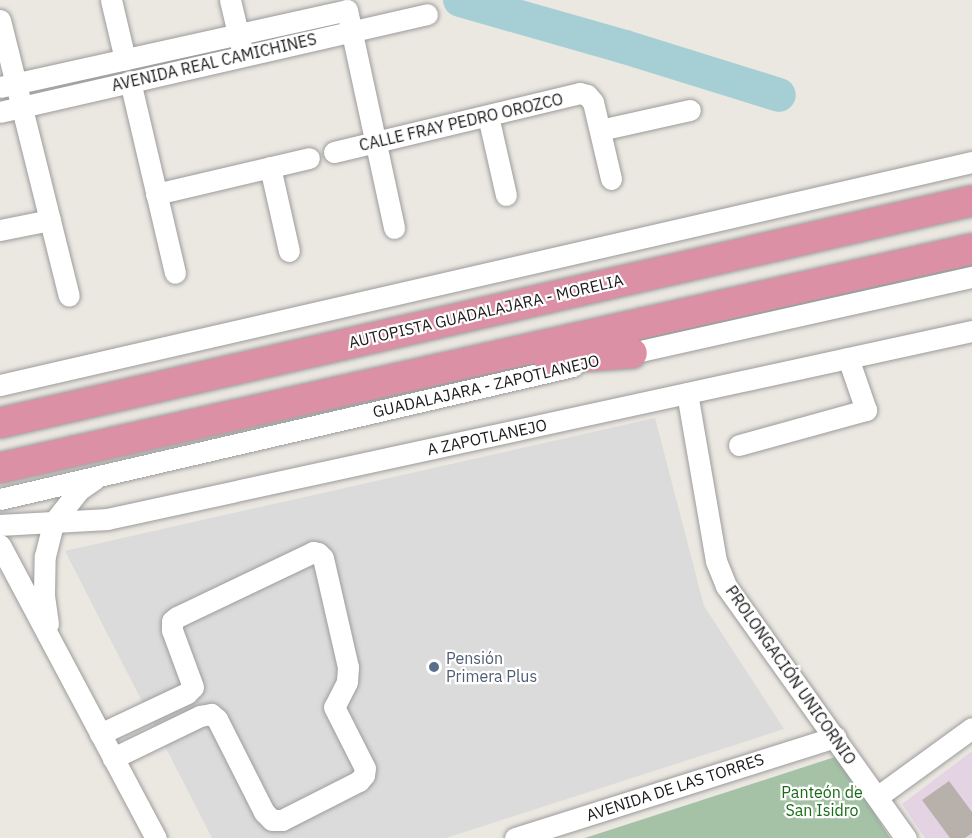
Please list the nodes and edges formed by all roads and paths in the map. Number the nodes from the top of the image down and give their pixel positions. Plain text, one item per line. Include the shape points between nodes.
1 (111, 0) edge
2 (230, 0) edge
3 (428, 14) dead end
4 (0, 20) edge
5 (351, 31) junction
6 (238, 34) junction
7 (243, 56) junction
8 (125, 59) junction
9 (130, 81) junction
10 (7, 85) edge
11 (22, 107) junction
12 (690, 110) dead end
13 (0, 112) edge
14 (488, 116) junction
15 (600, 130) junction
16 (375, 142) junction
17 (334, 152) dead end
18 (309, 158) dead end
19 (972, 162) edge
20 (270, 167) junction
21 (611, 179) dead end
22 (156, 194) junction
23 (506, 195) dead end
24 (972, 201) edge
25 (50, 220) junction
26 (394, 228) dead end
27 (0, 230) edge
28 (972, 249) edge
29 (289, 251) dead end
30 (175, 273) dead end
31 (972, 277) edge
32 (69, 296) dead end
33 (972, 331) edge
34 (632, 353) junction
35 (848, 358) junction
36 (447, 367) junction
37 (0, 384) edge
38 (687, 393) junction
39 (0, 423) edge
40 (739, 445) dead end
41 (0, 468) edge
42 (105, 473) junction
43 (0, 499) edge
44 (53, 523) junction
45 (0, 525) edge
46 (0, 545) edge
47 (51, 639) junction
48 (972, 728) edge
49 (100, 734) junction
50 (835, 737) junction
51 (113, 758) junction
52 (878, 797) junction
53 (156, 838) edge
54 (515, 838) edge
55 (906, 838) edge

1 - 8 street
2 - 6 street
3 - 5 street, AVENIDA REAL CAMICHINES
4 - 10 street
5 - 6 street, AVENIDA REAL CAMICHINES via 347,10
5 - 7 street, AVENIDA REAL CAMICHINES
5 - 16 street
6 - 7 street
6 - 8 street, AVENIDA REAL CAMICHINES
7 - 9 street, AVENIDA REAL CAMICHINES
8 - 10 street, AVENIDA REAL CAMICHINES
9 - 11 street, AVENIDA REAL CAMICHINES
9 - 22 street
10 - 11 street
11 - 13 street, AVENIDA REAL CAMICHINES
11 - 25 street
12 - 15 street
14 - 15 street, CALLE FRAY PEDRO OROZCO via 580,93 593,102
14 - 16 street, CALLE FRAY PEDRO OROZCO
14 - 23 street
15 - 21 street
16 - 17 street, CALLE FRAY PEDRO OROZCO
16 - 26 street
18 - 20 street
19 - 37 street
20 - 22 street
20 - 29 street
22 - 30 street
24 - 39 highway, AUTOPISTA GUADALAJARA - MORELIA
25 - 27 street
25 - 32 street
28 - 36 highway
31 - 34 street, GUADALAJARA - ZAPOTLANEJO
33 - 35 street, A ZAPOTLANEJO
34 - 36 highway
34 - 42 street, GUADALAJARA - ZAPOTLANEJO
35 - 38 street, A ZAPOTLANEJO
35 - 40 street via 866,410
36 - 41 highway
38 - 44 street, A ZAPOTLANEJO via 107,519
38 - 50 street, PROLONGACIÓN UNICORNIO via 716,561 726,586
42 - 43 street, GUADALAJARA - ZAPOTLANEJO
42 - 44 street via 79,490
44 - 45 street, A ZAPOTLANEJO
44 - 47 street via 45,556 44,585
46 - 47 street
47 - 49 street
48 - 52 street
49 - 51 street
49 - 51 street via 193,687 172,630 172,621 177,617 313,552 323,558 349,675 334,707 362,761 364,775 359,781 282,820 272,820 264,812 217,718 211,714
50 - 52 street, PROLONGACIÓN UNICORNIO
50 - 54 street, AVENIDA DE LAS TORRES
51 - 53 street
52 - 55 street, PROLONGACIÓN UNICORNIO

